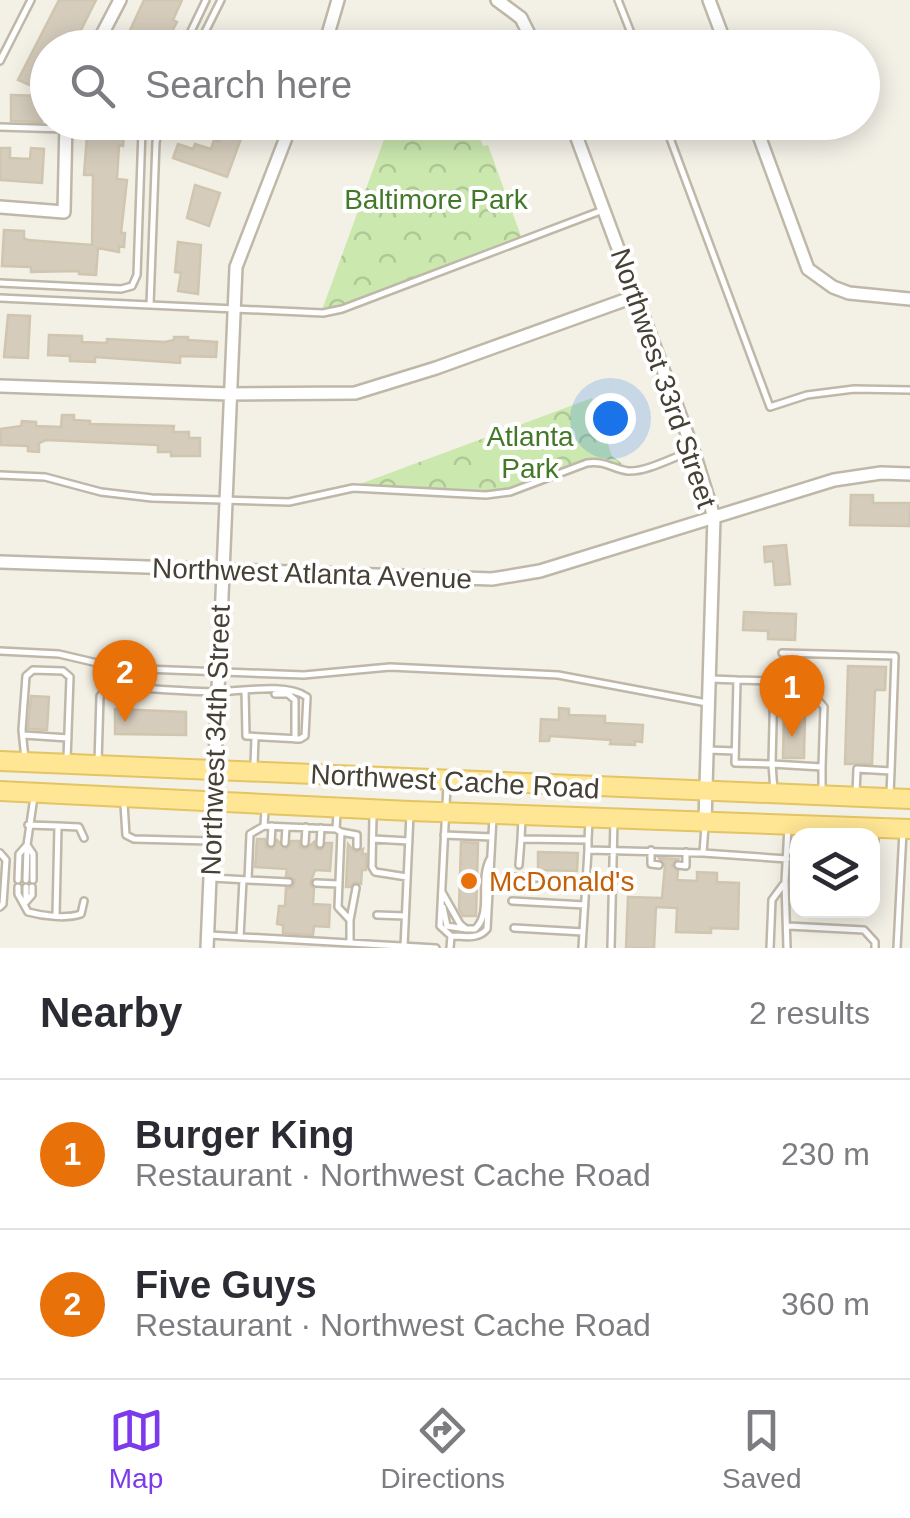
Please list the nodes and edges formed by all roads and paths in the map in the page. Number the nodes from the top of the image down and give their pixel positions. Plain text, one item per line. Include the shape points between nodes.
1 (31, 0) edge
2 (120, 0) edge
3 (206, 0) edge
4 (221, 0) edge
5 (338, 0) edge
6 (497, 0) edge
7 (618, 0) edge
8 (709, 0) edge
9 (104, 30) edge
10 (192, 30) edge
11 (206, 30) edge
12 (329, 30) edge
13 (526, 30) edge
14 (630, 30) edge
15 (720, 30) edge
16 (0, 61) edge
17 (0, 127) edge
18 (30, 127) edge
19 (66, 140) edge
20 (142, 140) edge
21 (157, 140) edge
22 (285, 140) edge
23 (578, 140) edge
24 (671, 140) edge
25 (761, 140) edge
26 (0, 207) edge
27 (604, 210) junction
28 (0, 283) edge
29 (636, 296) junction
30 (0, 298) edge
31 (910, 298) edge
32 (150, 305) junction
33 (232, 309) junction
34 (0, 386) edge
35 (910, 390) edge
36 (229, 394) junction
37 (693, 450) junction
38 (910, 474) edge
39 (0, 475) edge
40 (224, 502) junction
41 (714, 517) junction
42 (0, 562) edge
43 (221, 571) junction
44 (0, 651) edge
45 (782, 653) dead end
46 (217, 671) junction
47 (710, 679) junction
48 (737, 680) junction
49 (248, 690) junction
50 (217, 692) junction
51 (774, 698) junction
52 (710, 703) junction
53 (24, 736) junction
54 (68, 738) junction
55 (256, 738) junction
56 (295, 739) junction
57 (708, 750) junction
58 (735, 751) junction
59 (0, 761) edge
60 (25, 762) junction
61 (67, 764) junction
62 (772, 764) junction
63 (98, 765) junction
64 (822, 767) junction
65 (213, 770) junction
66 (891, 770) junction
67 (254, 772) junction
68 (447, 782) junction
69 (0, 792) edge
70 (707, 792) junction
71 (34, 794) junction
72 (774, 794) junction
73 (822, 796) junction
74 (124, 798) junction
75 (856, 798) junction
76 (890, 799) junction
77 (910, 800) edge
78 (212, 802) junction
79 (265, 804) junction
80 (337, 807) junction
81 (369, 808) junction
82 (410, 811) junction
83 (445, 812) junction
84 (494, 814) junction
85 (522, 815) junction
86 (589, 817) junction
87 (614, 817) junction
88 (705, 821) junction
89 (789, 824) junction
90 (28, 825) junction
91 (58, 826) junction
92 (268, 826) junction
93 (286, 826) junction
94 (306, 828) junction
95 (321, 828) junction
96 (813, 828) edge
97 (880, 828) edge
98 (906, 829) edge
99 (339, 830) junction
100 (444, 835) junction
101 (492, 837) junction
102 (84, 838) dead end
103 (374, 839) junction
104 (520, 839) junction
105 (588, 840) junction
106 (409, 841) junction
107 (210, 842) junction
108 (271, 843) dead end
109 (285, 843) dead end
110 (305, 843) dead end
111 (320, 844) dead end
112 (27, 845) junction
113 (357, 846) dead end
114 (613, 849) junction
115 (588, 850) junction
116 (787, 851) joint
117 (0, 853) edge
118 (703, 853) junction
119 (651, 854) junction
120 (491, 858) junction
121 (787, 859) junction
122 (659, 862) dead end
123 (519, 865) dead end
124 (270, 869) dead end
125 (284, 869) dead end
126 (319, 872) dead end
127 (209, 878) junction
128 (407, 878) junction
129 (514, 878) dead end
130 (246, 880) junction
131 (587, 880) junction
132 (269, 881) junction
133 (786, 882) junction
134 (26, 884) junction
135 (339, 884) junction
136 (356, 888) dead end
137 (441, 889) junction
138 (84, 901) dead end
139 (512, 901) dead end
140 (26, 903) junction
141 (585, 905) junction
142 (0, 907) edge
143 (377, 914) dead end
144 (56, 915) junction
145 (406, 916) junction
146 (350, 920) junction
147 (788, 926) junction
148 (514, 928) dead end
149 (466, 929) junction
150 (584, 932) junction
151 (450, 936) junction
152 (240, 937) junction
153 (207, 941) edge
154 (350, 943) junction
155 (404, 947) edge
156 (436, 948) edge
157 (450, 948) edge
158 (582, 948) edge
159 (610, 948) edge
160 (770, 948) edge
161 (787, 948) edge
162 (875, 948) edge
163 (897, 948) edge

1 - 16 lane
2 - 9 street
3 - 10 lane
4 - 11 lane
5 - 12 street
6 - 13 street
7 - 14 lane
8 - 15 street
17 - 18 lane
19 - 26 street via 64,212
20 - 28 lane via 132,286
21 - 32 lane
22 - 33 street, Northwest 34th Street via 240,251
23 - 27 street, Northwest 33rd Street
24 - 35 lane via 770,407 807,395
25 - 31 street via 808,269 849,293
27 - 29 street, Northwest 33rd Street
27 - 33 lane via 342,309
29 - 36 street via 355,393
29 - 37 street, Northwest 33rd Street
30 - 32 lane
32 - 33 lane
33 - 36 street, Northwest 34th Street
34 - 36 street
36 - 40 street, Northwest 34th Street
37 - 40 lane via 636,470 588,463 486,495 353,488 289,502
37 - 41 street, Northwest 33rd Street
38 - 41 street, Northwest Atlanta Avenue via 834,480
39 - 40 lane
40 - 43 street, Northwest 34th Street
41 - 43 street, Northwest Atlanta Avenue via 540,571 492,579
41 - 47 street, Northwest 33rd Street
42 - 43 street, Northwest Atlanta Avenue
43 - 46 street, Northwest 34th Street
44 - 46 lane
45 - 66 lane via 895,656
46 - 50 street, Northwest 34th Street
46 - 52 lane via 304,675 390,667 558,675
47 - 48 lane
47 - 52 street, Northwest 33rd Street
48 - 51 lane via 774,681
48 - 58 lane
49 - 50 lane
49 - 55 lane via 245,732
49 - 56 lane via 292,697
49 - 56 lane via 294,691 307,698 306,733
50 - 63 lane via 109,686 100,696
50 - 65 street, Northwest 34th Street
51 - 62 lane
51 - 64 lane via 818,700 824,707
52 - 57 street, Northwest 33rd Street
53 - 54 lane
53 - 54 lane via 26,676 62,671 70,676
53 - 60 lane
54 - 61 lane
55 - 56 lane
55 - 67 lane
57 - 58 lane
57 - 70 street, Northwest 33rd Street
58 - 62 lane via 735,763
59 - 60 main road, Northwest Cache Road
60 - 61 main road, Northwest Cache Road
61 - 63 main road, Northwest Cache Road
62 - 64 lane
62 - 72 lane
63 - 65 main road, Northwest Cache Road
64 - 73 lane
65 - 67 main road, Northwest Cache Road
65 - 78 street, Northwest 34th Street
66 - 75 lane via 857,770
66 - 76 lane
67 - 68 main road, Northwest Cache Road
68 - 70 main road, Northwest Cache Road
68 - 83 lane
69 - 71 main road, Northwest Cache Road
70 - 72 main road, Northwest Cache Road
70 - 88 street, Northwest 33rd Street
71 - 74 main road, Northwest Cache Road
71 - 90 lane
72 - 73 main road, Northwest Cache Road
73 - 75 main road, Northwest Cache Road
74 - 78 main road, Northwest Cache Road
74 - 107 lane via 124,829 134,839
75 - 76 main road, Northwest Cache Road
76 - 77 main road, Northwest Cache Road
78 - 79 main road, Northwest Cache Road
78 - 107 street, Northwest 34th Street
79 - 80 main road, Northwest Cache Road
79 - 92 lane
80 - 81 main road, Northwest Cache Road
80 - 99 lane
81 - 82 main road, Northwest Cache Road
81 - 103 lane
82 - 83 main road, Northwest Cache Road
82 - 106 lane
83 - 84 main road, Northwest Cache Road
83 - 100 lane
84 - 85 main road, Northwest Cache Road
84 - 101 lane
85 - 86 main road, Northwest Cache Road
85 - 104 lane
86 - 87 main road, Northwest Cache Road
86 - 105 lane
87 - 88 main road, Northwest Cache Road
87 - 114 lane
88 - 89 main road, Northwest Cache Road
88 - 118 lane
89 - 96 main road, Northwest Cache Road
89 - 116 lane
90 - 91 lane
90 - 112 lane
91 - 102 lane via 79,826
91 - 144 lane
92 - 93 lane
92 - 108 lane
92 - 130 lane via 250,834
93 - 94 lane
93 - 109 lane
94 - 95 lane
94 - 110 lane
95 - 99 lane
95 - 111 lane
97 - 98 main road, Northwest Cache Road
98 - 163 lane
99 - 113 lane via 356,836
99 - 135 lane
100 - 101 lane
100 - 137 lane
101 - 120 lane
103 - 106 lane
103 - 128 lane via 375,872
104 - 105 lane
104 - 123 lane
105 - 115 lane
106 - 128 lane
107 - 127 street, Northwest 34th Street
112 - 134 lane via 33,854
112 - 134 lane via 19,854
114 - 115 lane
114 - 119 lane
114 - 159 lane
115 - 131 lane
116 - 121 lane
117 - 142 lane via 6,860
118 - 119 lane via 682,859
118 - 121 lane
119 - 122 lane
120 - 149 lane via 484,869 483,919
120 - 151 lane via 487,929 474,937
121 - 133 lane
124 - 132 lane
125 - 132 lane via 286,882
126 - 135 lane via 317,883
127 - 130 lane
127 - 153 street, Northwest 34th Street
128 - 145 lane
129 - 131 lane
130 - 132 lane
130 - 152 lane
131 - 141 lane
133 - 147 lane
133 - 160 lane via 772,900
134 - 140 lane via 32,894
134 - 140 lane via 18,894
135 - 146 lane via 338,908
136 - 146 lane
137 - 149 lane
137 - 149 lane via 448,926
137 - 151 lane via 440,926
138 - 144 lane via 81,914
139 - 141 lane
140 - 144 lane via 28,912
141 - 150 lane
143 - 145 lane
145 - 155 lane
146 - 154 lane
147 - 161 lane
147 - 162 lane via 855,928 870,934
148 - 150 lane
150 - 158 lane
151 - 157 lane
152 - 153 lane
152 - 154 lane
154 - 155 lane
155 - 156 lane

